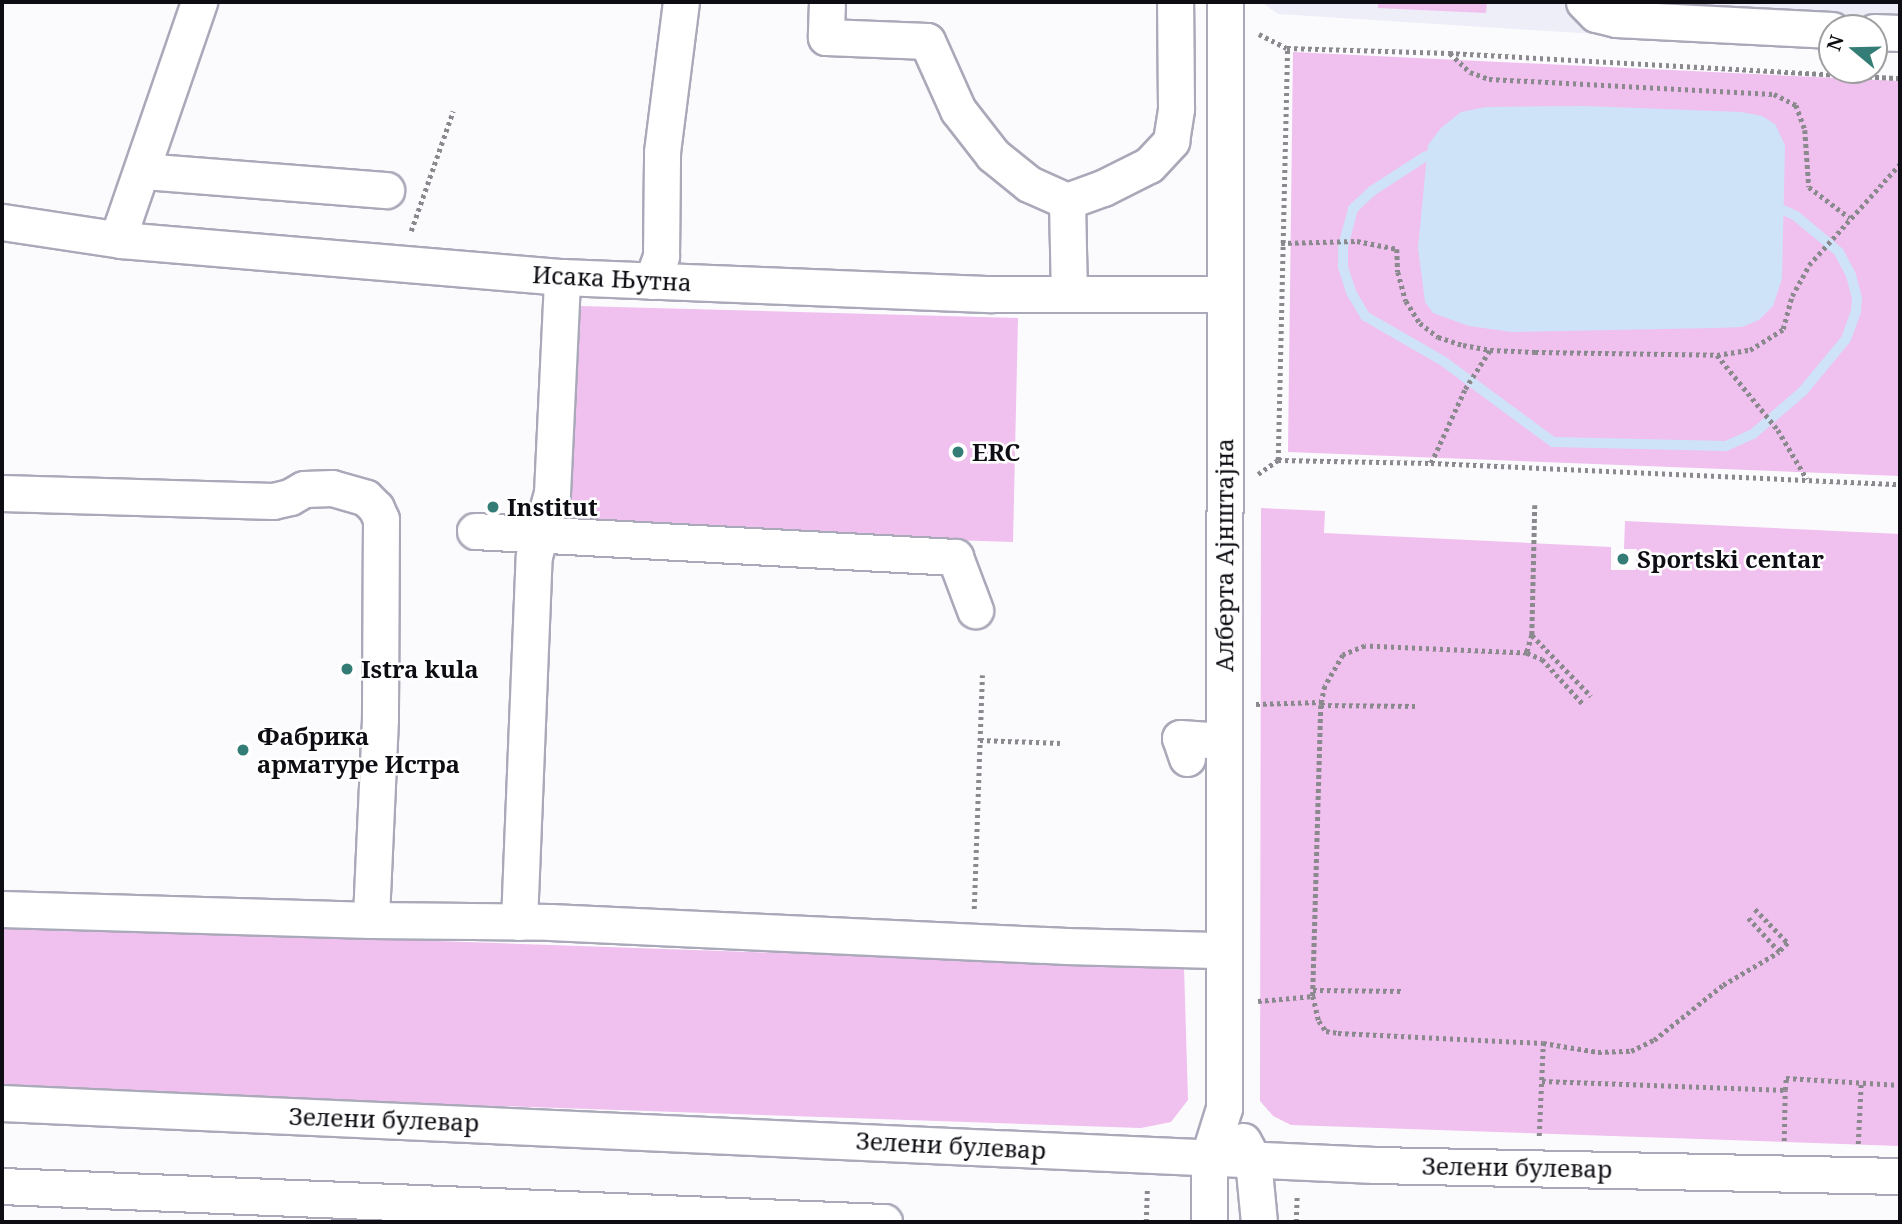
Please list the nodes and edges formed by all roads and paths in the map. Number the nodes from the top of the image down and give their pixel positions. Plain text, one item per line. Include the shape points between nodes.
1 (199, 2) edge
2 (681, 2) edge
3 (827, 2) edge
4 (1175, 2) edge
5 (1225, 2) edge
6 (1584, 2) edge
7 (1818, 29) edge
8 (1449, 53) junction
9 (1900, 78) edge
10 (453, 111) dead end
11 (1900, 164) edge
12 (143, 171) junction
13 (386, 190) dead end
14 (1067, 201) junction
15 (1850, 218) junction
16 (2, 222) edge
17 (121, 240) junction
18 (1281, 243) junction
19 (399, 265) junction
20 (562, 277) junction
21 (652, 281) junction
22 (1069, 294) junction
23 (1224, 294) junction
24 (1490, 350) junction
25 (1717, 355) junction
26 (1431, 463) junction
27 (1808, 479) junction
28 (1900, 484) edge
29 (2, 493) edge
30 (1535, 505) dead end
31 (475, 531) dead end
32 (540, 533) junction
33 (975, 610) dead end
34 (1532, 635) junction
35 (1527, 653) junction
36 (982, 675) dead end
37 (1591, 696) dead end
38 (1321, 704) junction
39 (1583, 704) dead end
40 (1415, 706) dead end
41 (980, 740) junction
42 (1224, 741) junction
43 (1060, 743) dead end
44 (1187, 758) dead end
45 (2, 909) edge
46 (1755, 909) dead end
47 (1747, 917) dead end
48 (371, 920) junction
49 (519, 922) junction
50 (972, 941) junction
51 (1224, 950) junction
52 (1779, 952) junction
53 (1403, 991) dead end
54 (1313, 993) junction
55 (1278, 998) dead end
56 (1543, 1042) junction
57 (1542, 1081) junction
58 (1861, 1082) junction
59 (1900, 1084) edge
60 (1785, 1090) junction
61 (2, 1103) edge
62 (1224, 1108) junction
63 (1539, 1140) dead end
64 (1783, 1149) dead end
65 (1857, 1150) dead end
66 (1209, 1156) junction
67 (1253, 1160) junction
68 (1900, 1176) edge
69 (2, 1186) edge
70 (884, 1222) edge
71 (1209, 1222) edge
72 (1258, 1222) edge

1 - 12 street
2 - 21 street via 662,152 661,256
3 - 14 street via 826,37 927,41 958,110 993,155 1029,184
4 - 14 street via 1176,108 1171,141 1149,165
5 - 23 street, Алберта Ајнштајна
6 - 7 street via 1595,14 1616,19
8 - 9 path
8 - 15 path via 1470,72 1489,79 1774,94 1796,105 1801,117 1809,187
8 - 18 path via 1287,48
10 - 19 path
11 - 15 path
12 - 13 street
12 - 17 street
14 - 22 street
15 - 25 path via 1821,250 1792,296 1783,329 1750,350
16 - 17 street, Исака Њутна
17 - 19 street, Исака Њутна
18 - 24 path via 1357,241 1397,249 1406,301 1420,323 1438,337
18 - 26 path via 1278,460
19 - 20 street, Исака Њутна
20 - 21 street, Исака Њутна
20 - 32 street via 552,493
21 - 22 street, Исака Њутна
22 - 23 street, Исака Њутна
23 - 42 street, Алберта Ајнштајна
24 - 25 path
24 - 26 path via 1465,389
25 - 27 path via 1778,430
26 - 27 path
27 - 28 path
29 - 48 street via 273,501 304,489 332,488 366,498 376,508 381,519 380,719
30 - 34 path
31 - 32 street
32 - 33 street via 955,557
32 - 49 street via 534,556
34 - 35 path
34 - 37 path
35 - 38 path via 1365,646 1353,649 1336,664
35 - 39 path via 1542,659
36 - 41 path
38 - 40 path
38 - 42 path via 1245,705
38 - 54 path
41 - 43 path
41 - 50 path
42 - 44 street via 1181,738
42 - 51 street, Алберта Ајнштајна
45 - 48 street
46 - 52 path via 1788,943
47 - 52 path
48 - 49 street
49 - 50 street
50 - 51 street
51 - 62 street, Алберта Ајнштајна
52 - 56 path via 1723,985 1654,1040 1631,1051 1598,1052
53 - 54 path
54 - 55 path
54 - 56 path via 1326,1031
56 - 57 path
57 - 60 path
57 - 63 path
58 - 59 path
58 - 60 path via 1786,1078
58 - 65 path
60 - 64 path
61 - 66 street, Зелени булевар
62 - 66 street
62 - 67 street
66 - 67 street, Зелени булевар
66 - 71 street
67 - 68 street, Зелени булевар
67 - 72 street
69 - 70 street

